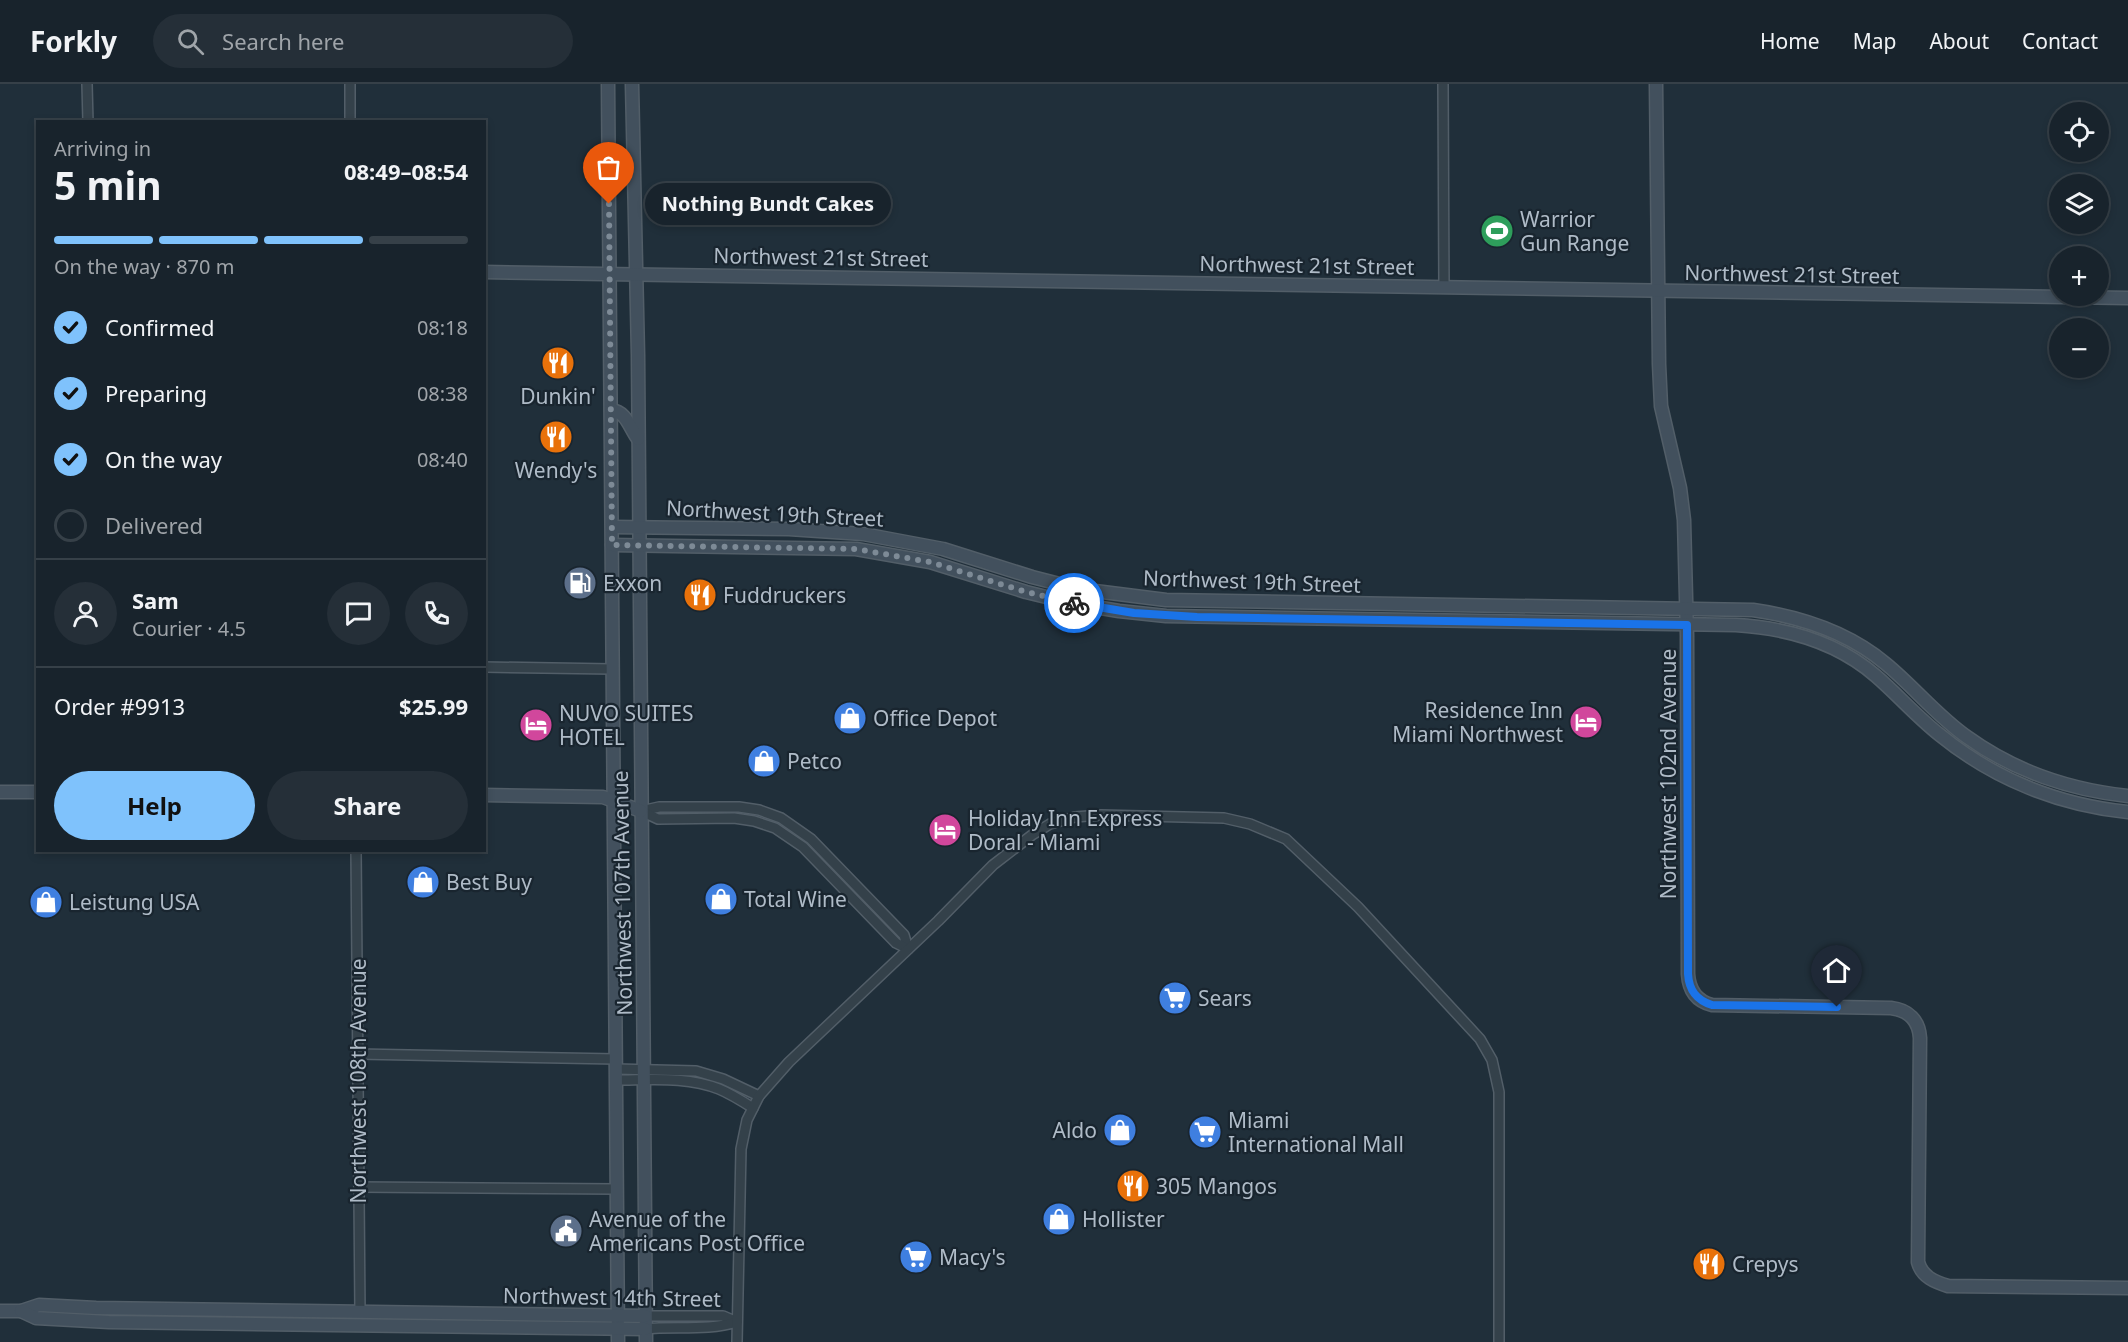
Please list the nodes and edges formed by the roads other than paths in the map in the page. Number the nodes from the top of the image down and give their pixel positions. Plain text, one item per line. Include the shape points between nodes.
1 (87, 84) edge
2 (350, 84) edge
3 (608, 84) edge
4 (632, 84) edge
5 (1443, 84) edge
6 (1656, 84) edge
7 (88, 120) edge
8 (350, 120) edge
9 (486, 272) edge
10 (610, 274) junction
11 (636, 274) junction
12 (1444, 288) junction
13 (1659, 291) junction
14 (2128, 298) edge
15 (611, 410) junction
16 (638, 439) junction
17 (612, 527) junction
18 (639, 527) junction
19 (612, 545) junction
20 (639, 545) junction
21 (1686, 610) junction
22 (1687, 625) junction
23 (486, 667) edge
24 (612, 669) junction
25 (0, 783) edge
26 (36, 784) edge
27 (0, 792) edge
28 (36, 792) edge
29 (486, 795) edge
30 (2128, 796) edge
31 (614, 800) junction
32 (640, 811) junction
33 (2128, 812) edge
34 (356, 852) edge
35 (908, 949) junction
36 (358, 1054) junction
37 (615, 1069) junction
38 (644, 1075) junction
39 (759, 1096) junction
40 (753, 1108) junction
41 (359, 1186) junction
42 (616, 1189) junction
43 (2128, 1288) edge
44 (0, 1311) edge
45 (21, 1311) junction
46 (360, 1312) junction
47 (474, 1314) junction
48 (618, 1316) junction
49 (737, 1322) junction
50 (645, 1323) junction
51 (360, 1326) junction
52 (474, 1328) junction
53 (618, 1336) edge
54 (646, 1342) edge
55 (737, 1342) edge
56 (1499, 1342) edge

1 - 7 street
2 - 8 street
3 - 10 street, Northwest 107th Avenue
4 - 11 street, Northwest 107th Avenue
5 - 12 street
6 - 13 street, Northwest 102nd Avenue
9 - 10 street, Northwest 21st Street
10 - 11 street, Northwest 21st Street
10 - 15 street, Northwest 107th Avenue
11 - 12 street, Northwest 21st Street
11 - 16 street, Northwest 107th Avenue
12 - 13 street, Northwest 21st Street
13 - 14 street, Northwest 21st Street
13 - 21 street, Northwest 102nd Avenue via 1661,405 1684,520
15 - 16 street via 624,415
15 - 17 street, Northwest 107th Avenue
16 - 18 street, Northwest 107th Avenue
17 - 18 street, Northwest 19th Street
17 - 19 street, Northwest 107th Avenue
18 - 20 street, Northwest 107th Avenue
18 - 21 street, Northwest 19th Street via 863,534 943,549 1079,589 1158,600
19 - 20 street, Northwest 19th Street
19 - 24 street, Northwest 107th Avenue
20 - 22 street, Northwest 19th Street via 856,549 930,562 1071,603 1166,616
20 - 32 street, Northwest 107th Avenue
21 - 22 street, Northwest 102nd Avenue
21 - 30 street, Northwest 19th Street via 1753,610 1798,619 1843,636 1887,664 1968,738 2006,760 2065,784
22 - 33 street, Northwest 19th Street via 1752,626 1800,635 1828,646 1875,675 1939,735 1992,770 2050,796
22 - 43 street, Northwest 102nd Avenue via 1690,988 1696,997 1712,1005 1891,1008 1912,1016 1920,1032 1918,1262 1924,1274 1948,1286
23 - 24 street
24 - 31 street, Northwest 107th Avenue
25 - 26 street
27 - 28 street
29 - 31 street
31 - 32 street
31 - 37 street, Northwest 107th Avenue
32 - 35 street via 659,807 739,807 759,810 787,822 817,844 904,935
32 - 38 street, Northwest 107th Avenue
34 - 36 street, Northwest 108th Avenue
35 - 39 street via 789,1062
35 - 56 street via 993,865 1050,824 1101,815 1224,818 1286,839 1431,984 1480,1039 1492,1060 1499,1092
36 - 37 street
36 - 41 street, Northwest 108th Avenue
37 - 38 street
37 - 42 street, Northwest 107th Avenue
38 - 39 street via 685,1070 709,1074
38 - 40 street via 699,1083
38 - 50 street, Northwest 107th Avenue
39 - 40 street
40 - 49 street via 741,1149
41 - 42 street
41 - 46 street, Northwest 108th Avenue
42 - 48 street, Northwest 107th Avenue
44 - 45 street, Northwest 14th Street
45 - 46 street, Northwest 14th Street via 39,1305
45 - 51 street, Northwest 14th Street via 36,1318 93,1321
46 - 47 street, Northwest 14th Street
46 - 51 street
47 - 48 street, Northwest 14th Street
47 - 52 street
48 - 50 street, Northwest 14th Street
48 - 53 street, Northwest 107th Avenue
49 - 50 street, Northwest 14th Street via 723,1316
49 - 55 street
50 - 53 street, Northwest 14th Street
50 - 54 street, Northwest 107th Avenue
51 - 52 street, Northwest 14th Street
52 - 53 street, Northwest 14th Street

